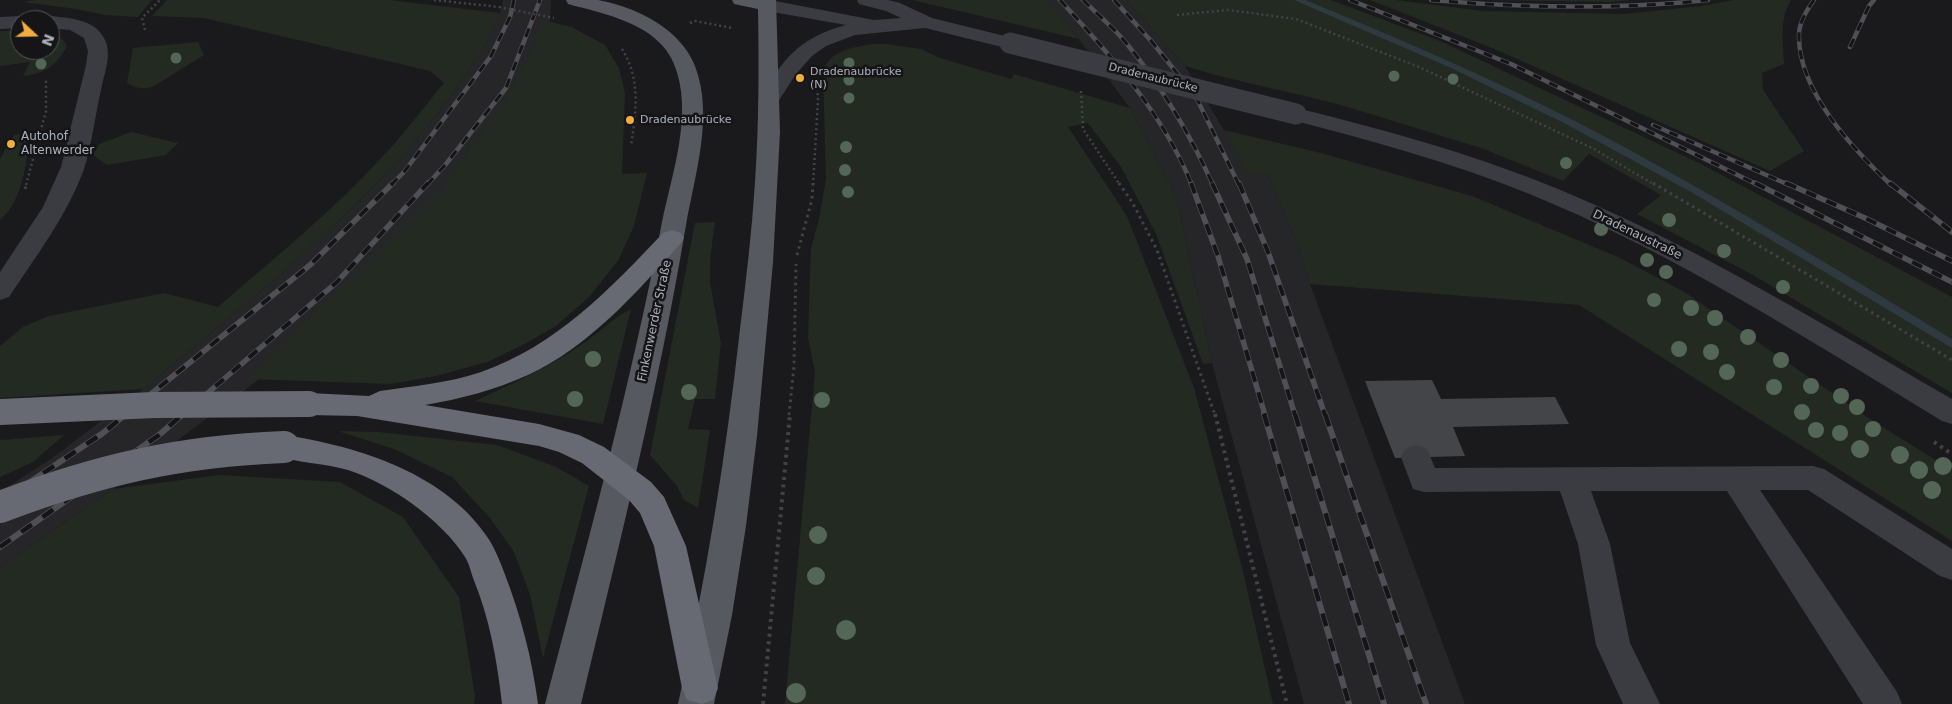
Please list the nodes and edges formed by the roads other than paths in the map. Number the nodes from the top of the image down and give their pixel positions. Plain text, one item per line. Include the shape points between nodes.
1 (574, 0) edge
2 (741, 0) edge
3 (866, 0) edge
4 (767, 2) edge
5 (925, 22) junction
6 (60, 23) edge
7 (877, 25) junction
8 (769, 101) junction
9 (1296, 114) joint
10 (672, 238) junction
11 (0, 291) edge
12 (357, 406) junction
13 (0, 412) edge
14 (1952, 413) edge
15 (1416, 457) dead end
16 (620, 474) junction
17 (1735, 478) junction
18 (1571, 479) junction
19 (0, 507) edge
20 (1952, 566) edge
21 (698, 696) edge
22 (520, 704) edge
23 (563, 704) edge
24 (1642, 704) edge
25 (1884, 704) edge

1 - 10 main road, Finkenwerder Straße via 626,15 662,35 683,60 692,102
2 - 4 main road
3 - 5 street via 893,7
4 - 7 street
4 - 8 main road
5 - 7 street
5 - 9 street, Dradenaubrücke, bridge
6 - 11 street via 78,26 95,38 97,58 79,142 70,177 50,216
7 - 8 street via 848,30 814,44 792,65
8 - 21 main road via 765,210 741,454
9 - 14 street, Dradenaustraße via 1454,159 1570,202 1672,251 1743,290
10 - 12 highway via 605,309 542,356 492,378 458,388
10 - 16 main road, Finkenwerder Straße via 639,400
12 - 13 highway, bridge via 220,403
12 - 16 highway via 538,435 568,443 594,455
15 - 18 street via 1424,480
16 - 21 highway via 653,506 670,546
16 - 23 main road, Finkenwerder Straße
17 - 18 street
17 - 20 street via 1814,478
17 - 25 street
18 - 24 street via 1594,544 1613,645
19 - 22 highway, bridge via 95,473 154,458 229,448 324,452 369,466 415,491 450,517 478,549 499,599 514,654

